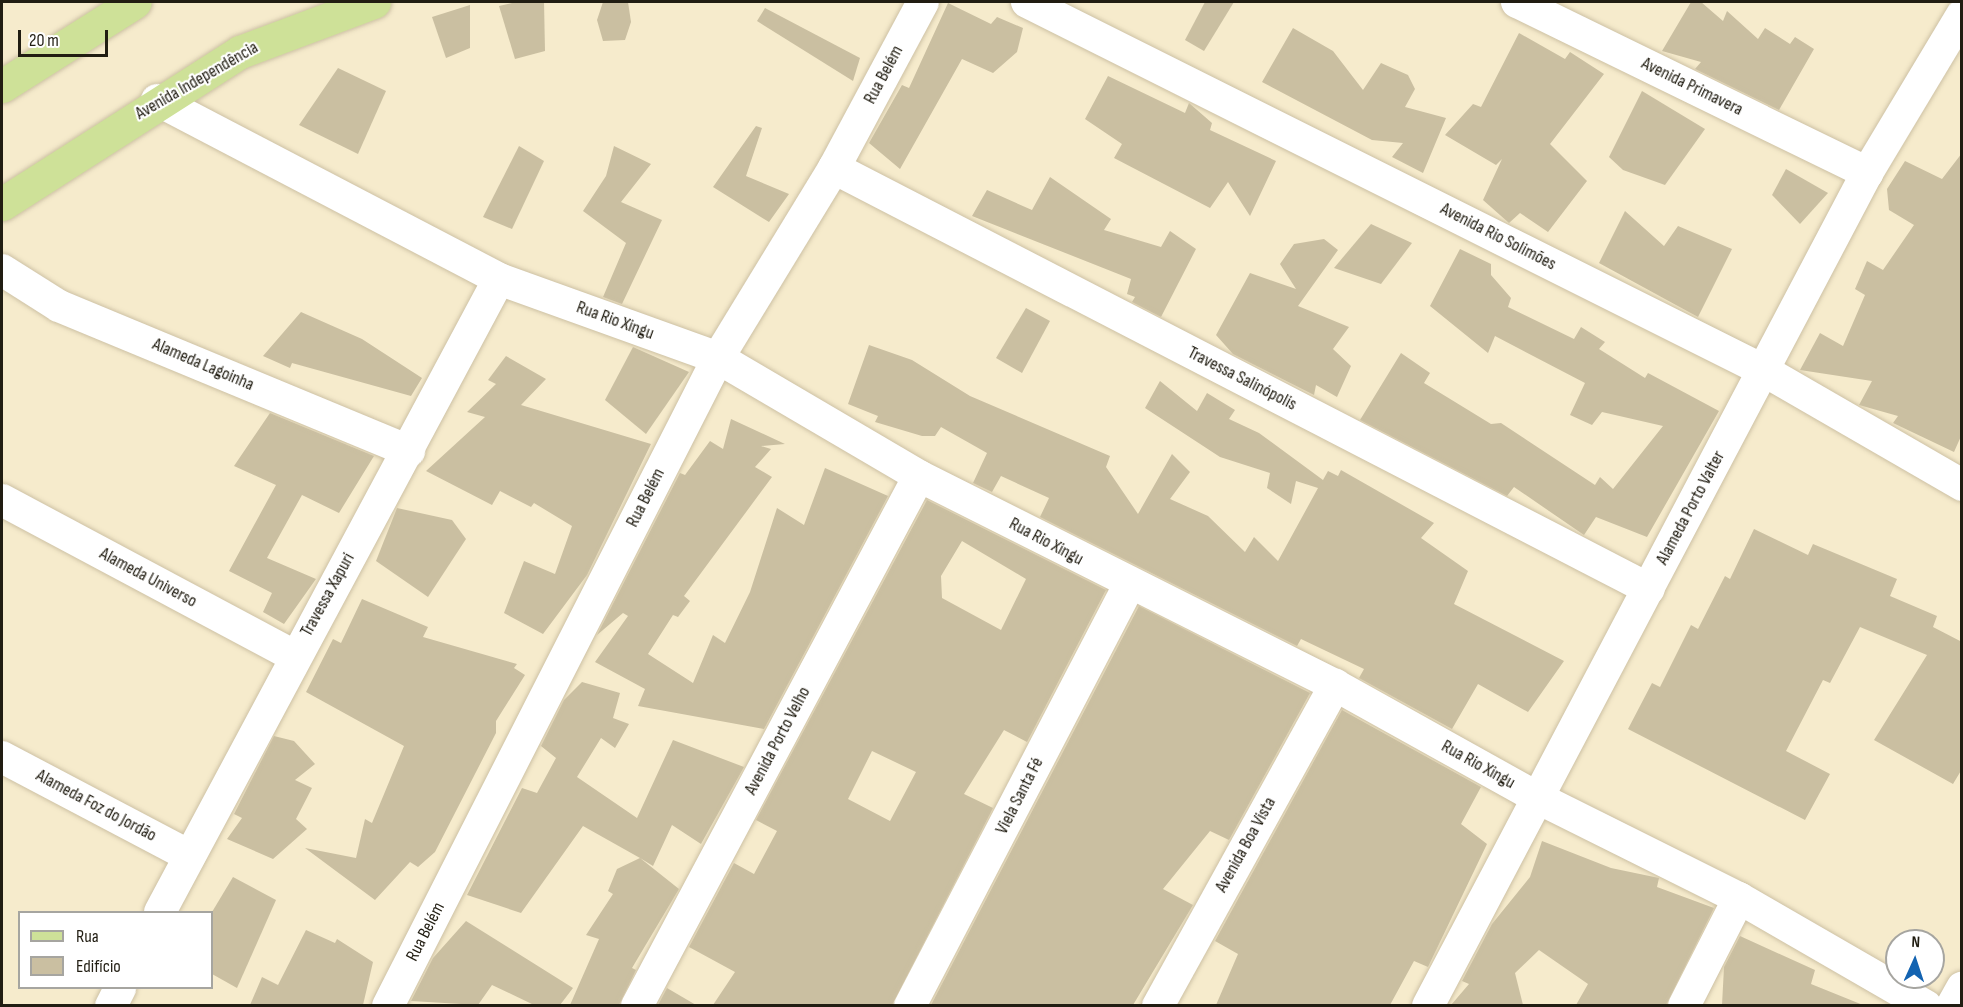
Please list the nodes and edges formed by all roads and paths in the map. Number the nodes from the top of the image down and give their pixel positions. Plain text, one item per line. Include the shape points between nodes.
1 (135, 2) edge
2 (374, 2) edge
3 (923, 2) edge
4 (1028, 2) edge
5 (1517, 2) edge
6 (1962, 15) edge
7 (2, 86) edge
8 (156, 100) junction
9 (834, 168) junction
10 (1867, 173) junction
11 (2, 204) edge
12 (2, 270) edge
13 (499, 279) junction
14 (718, 358) junction
15 (1763, 370) junction
16 (409, 451) junction
17 (919, 476) junction
18 (1962, 484) edge
19 (2, 500) edge
20 (1129, 586) junction
21 (1649, 589) junction
22 (294, 656) junction
23 (1335, 685) junction
24 (2, 757) edge
25 (1538, 798) junction
26 (190, 856) junction
27 (1739, 898) junction
28 (161, 911) edge
29 (1962, 988) edge
30 (119, 989) edge
31 (111, 1005) edge
32 (388, 1005) edge
33 (637, 1005) edge
34 (910, 1005) edge
35 (1158, 1005) edge
36 (1428, 1005) edge
37 (1684, 1005) edge
38 (1926, 1005) edge
39 (1952, 1005) edge

1 - 7 main road
2 - 8 main road, Avenida Independência via 240,52
3 - 9 street, Rua Belém
4 - 15 street, Avenida Rio Solimões
5 - 10 street, Avenida Primavera
6 - 10 street, Alameda Porto Valter
8 - 11 main road, Avenida Independência
8 - 13 street, Rua Rio Xingu
9 - 14 street, Rua Belém
9 - 21 street, Travessa Salinópolis
10 - 15 street, Alameda Porto Valter
12 - 16 street, Alameda Lagoinha via 59,306
13 - 14 street, Rua Rio Xingu
13 - 16 street, Travessa Xapuri
14 - 17 street, Rua Rio Xingu
14 - 32 street, Rua Belém
15 - 18 street, Avenida Rio Solimões
15 - 21 street, Alameda Porto Valter
16 - 22 street, Travessa Xapuri
17 - 20 street, Rua Rio Xingu
17 - 33 street, Avenida Porto Velho
19 - 22 street, Alameda Universo
20 - 23 street, Rua Rio Xingu
20 - 34 street, Viela Santa Fé
21 - 25 street, Alameda Porto Valter
22 - 26 street, Travessa Xapuri
23 - 25 street, Rua Rio Xingu
23 - 35 street, Avenida Boa Vista
24 - 26 street, Alameda Foz do Jordão
25 - 27 street, Rua Rio Xingu
25 - 36 street, Alameda Porto Valter
26 - 28 street, Travessa Xapuri
27 - 37 street
27 - 38 street, Rua Rio Xingu
29 - 39 street
30 - 31 street

